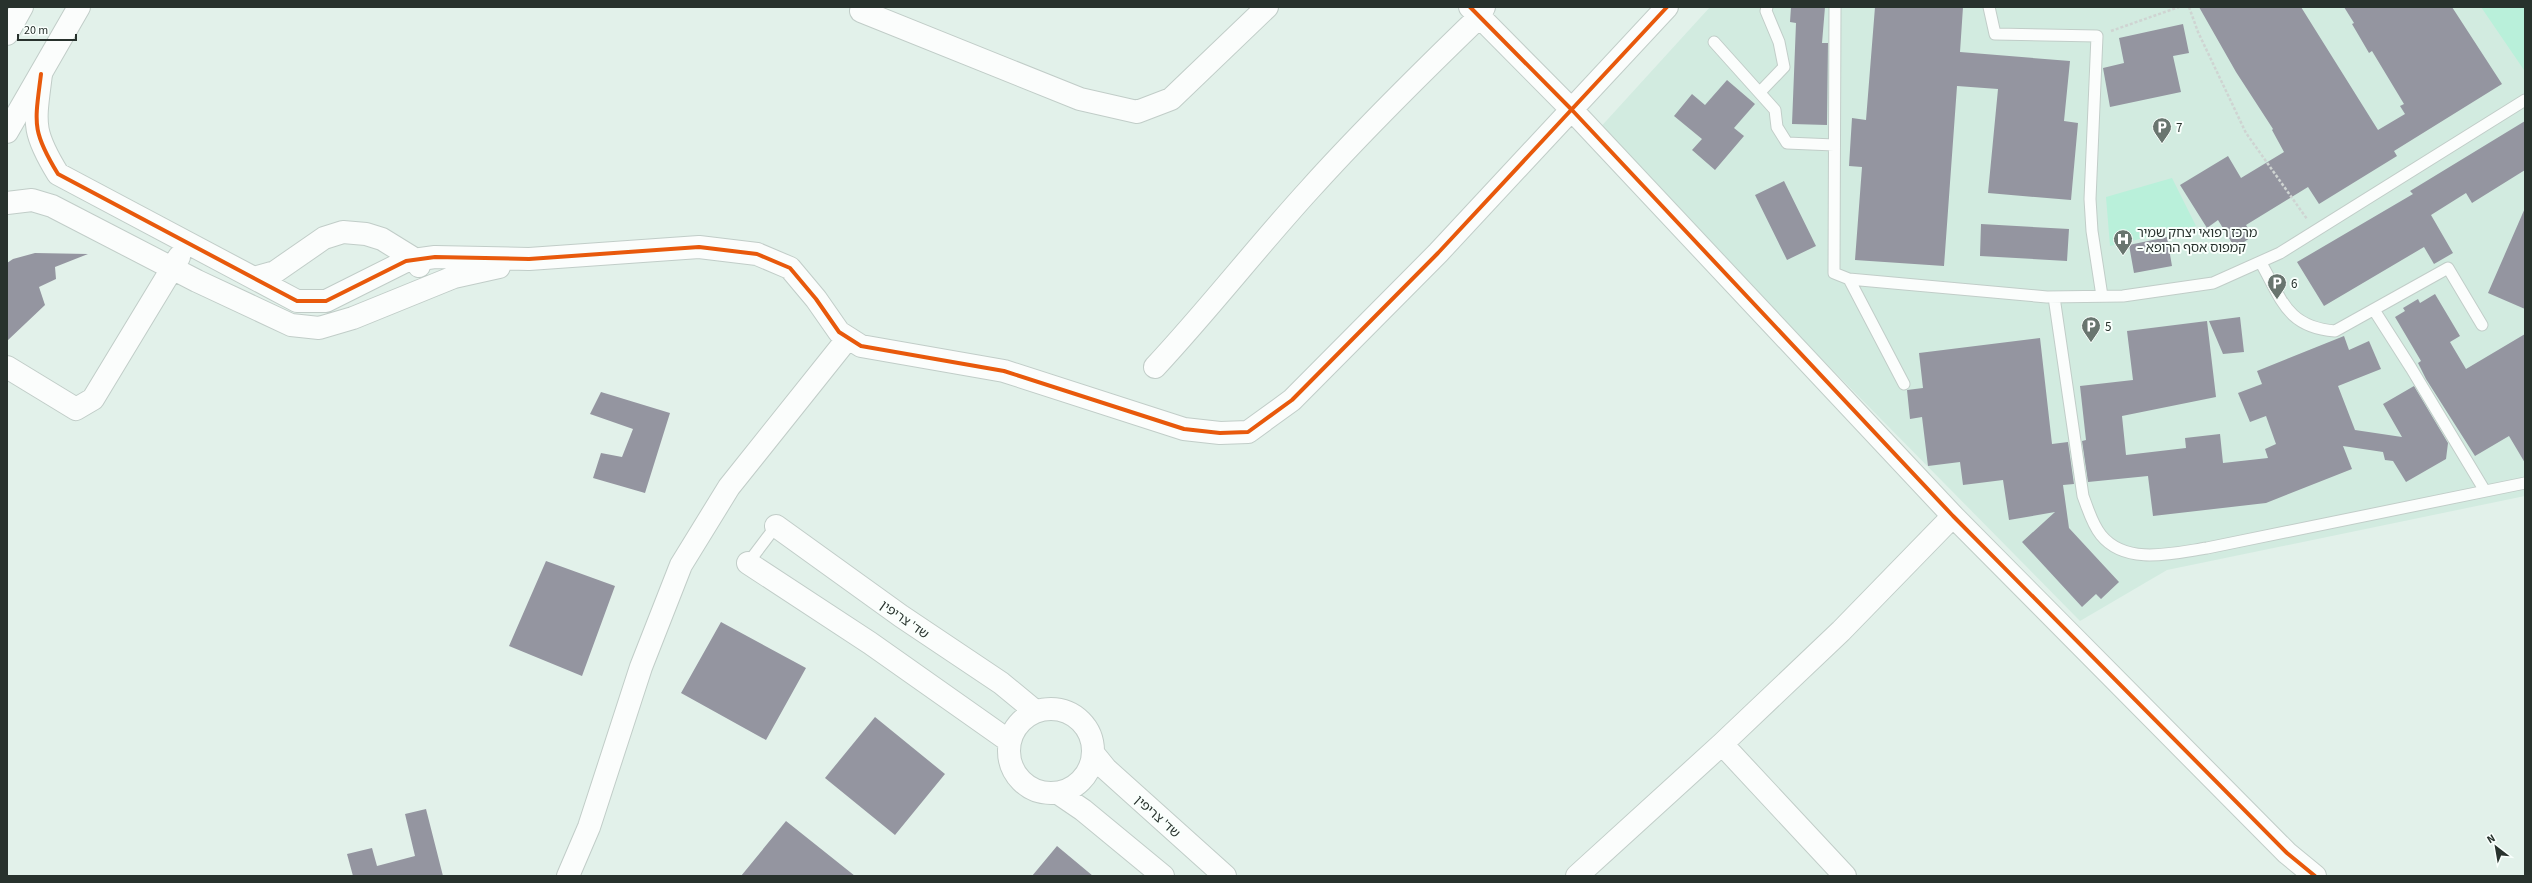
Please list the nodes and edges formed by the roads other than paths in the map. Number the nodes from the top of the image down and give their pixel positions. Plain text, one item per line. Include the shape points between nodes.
1 (22, 7) edge
2 (79, 7) edge
3 (1267, 7) edge
4 (1667, 7) edge
5 (1766, 7) edge
6 (1835, 7) edge
7 (1989, 7) edge
8 (1478, 10) edge
9 (861, 11) dead end
10 (7, 34) edge
11 (1714, 42) dead end
12 (41, 74) junction
13 (1760, 92) junction
14 (2525, 100) edge
15 (1572, 110) junction
16 (7, 132) edge
17 (1834, 145) junction
18 (7, 203) edge
19 (188, 242) junction
20 (416, 260) junction
21 (529, 260) junction
22 (2261, 263) junction
23 (172, 269) junction
24 (254, 278) junction
25 (1849, 279) junction
26 (423, 289) junction
27 (2102, 296) junction
28 (2054, 297) junction
29 (2374, 310) junction
30 (2482, 325) dead end
31 (848, 338) junction
32 (7, 367) edge
33 (1155, 367) dead end
34 (1904, 384) dead end
35 (2525, 483) edge
36 (2485, 491) junction
37 (1953, 516) junction
38 (776, 526) joint
39 (748, 563) joint
40 (1035, 711) junction
41 (1009, 741) junction
42 (1722, 744) junction
43 (1093, 753) junction
44 (1058, 793) junction
45 (2287, 853) junction
46 (568, 876) edge
47 (1163, 876) edge
48 (1225, 876) edge
49 (1577, 876) edge
50 (1845, 876) edge
51 (2302, 876) edge
52 (2315, 876) edge

1 - 10 street
2 - 12 street
3 - 9 street via 1171,99 1137,112 1080,99
4 - 15 street
5 - 13 lane via 1779,42 1784,67
6 - 17 lane
7 - 27 lane via 1995,34 2097,36 2090,199
8 - 15 street
8 - 33 street via 1314,184
11 - 13 lane
12 - 16 street
12 - 19 street via 35,121 41,146 58,174
13 - 17 lane via 1775,110 1777,127 1787,143
14 - 22 lane
15 - 31 street via 1438,253 1292,400 1248,432 1220,433 1184,429 1004,371 861,346
15 - 37 street
17 - 25 lane via 1834,273
18 - 23 street via 32,200 52,206
19 - 23 street
19 - 24 street
20 - 21 street via 435,257
20 - 24 street via 406,261 326,301 297,301
20 - 24 street via 382,239 366,234 343,232 324,238 275,272
20 - 26 street via 421,272
21 - 26 street via 454,277
21 - 31 street via 700,247 757,254 790,268 839,332
22 - 27 lane via 2213,283 2165,291
22 - 29 lane via 2285,306 2298,321 2315,329 2335,331
23 - 26 street via 291,325 319,328 353,318
23 - 32 street via 93,399 76,409
25 - 28 lane
25 - 34 lane
27 - 28 lane
28 - 36 lane via 2083,496 2091,519 2102,536 2115,547 2137,554 2162,555
29 - 30 lane via 2448,268
29 - 36 lane
31 - 46 street via 729,487 681,564 641,667 589,827
35 - 36 lane
37 - 42 street via 1840,631
37 - 45 street
38 - 39 lane
38 - 40 street, שד' צריפין via 901,616 1001,683
39 - 41 street via 870,643
40 - 41 street via 1023,718 1014,728
40 - 43 street via 1049,708 1063,710 1076,716 1089,732
41 - 44 street via 1008,755 1019,780 1043,793
42 - 49 street
42 - 50 street
43 - 44 street via 1090,767 1082,779 1071,788
43 - 48 street, שד' צריפין via 1106,769
44 - 47 street via 1083,810
45 - 51 street
45 - 52 street

